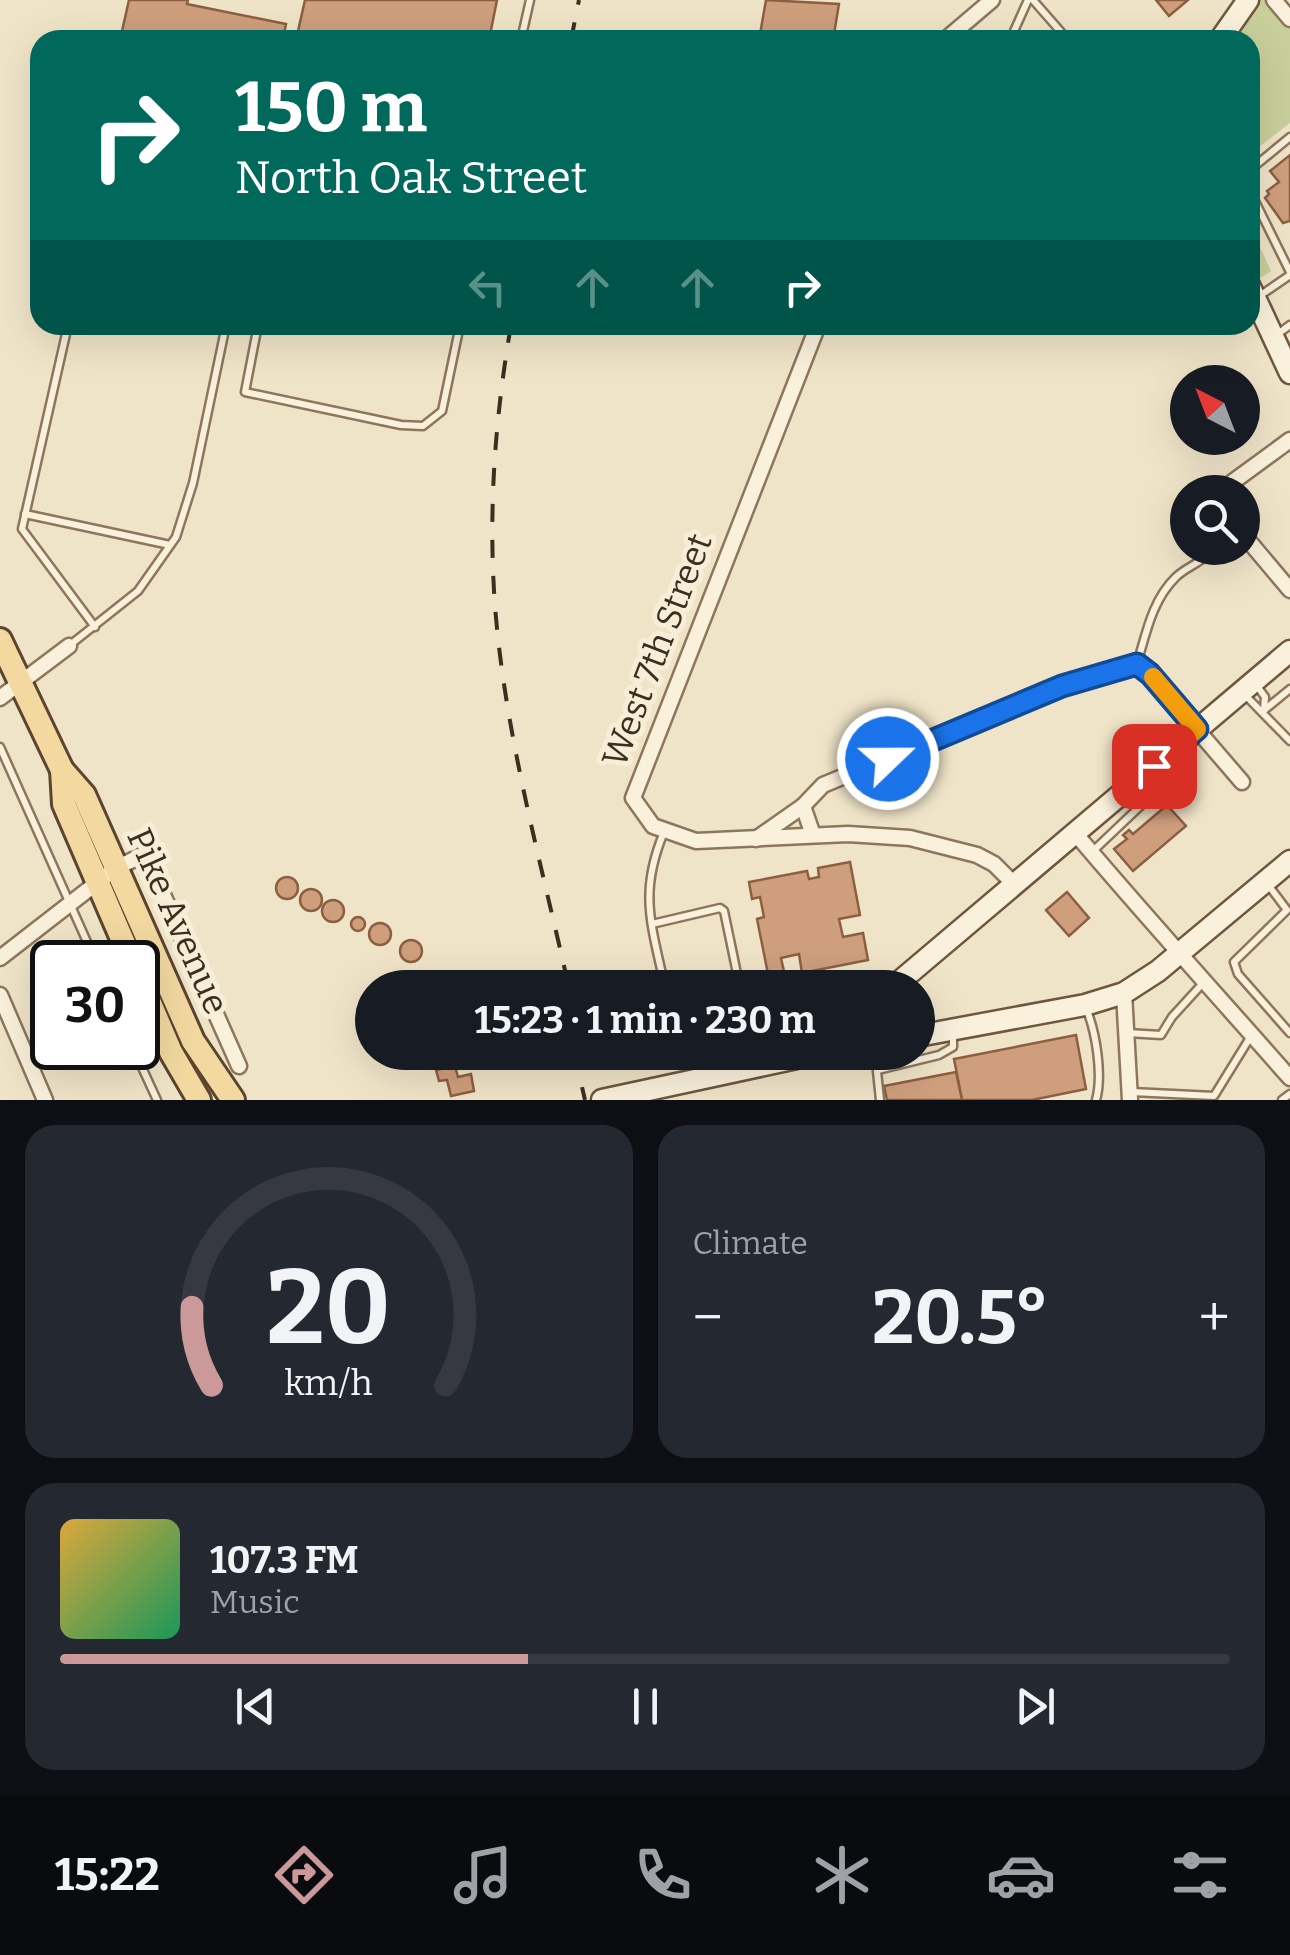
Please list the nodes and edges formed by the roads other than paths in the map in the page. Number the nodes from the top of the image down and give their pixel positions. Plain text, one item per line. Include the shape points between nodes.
1 (530, 0) edge
2 (992, 0) edge
3 (1031, 0) edge
4 (1248, 0) edge
5 (1274, 0) edge
6 (1290, 19) edge
7 (523, 30) edge
8 (957, 30) edge
9 (1014, 30) edge
10 (1059, 30) edge
11 (1227, 30) edge
12 (1290, 138) edge
13 (1260, 162) edge
14 (1260, 211) edge
15 (1289, 268) edge
16 (1260, 287) edge
17 (1260, 301) edge
18 (1282, 331) edge
19 (66, 335) edge
20 (224, 335) edge
21 (256, 335) edge
22 (458, 335) edge
23 (814, 335) edge
24 (1290, 373) edge
25 (1290, 440) edge
26 (1242, 475) edge
27 (25, 514) junction
28 (170, 545) junction
29 (1260, 550) edge
30 (1193, 565) edge
31 (1284, 572) edge
32 (1290, 590) edge
33 (95, 627) junction
34 (0, 640) edge
35 (69, 646) joint
36 (1290, 651) edge
37 (1137, 664) junction
38 (23, 682) junction
39 (1248, 686) junction
40 (1290, 689) edge
41 (0, 698) edge
42 (1263, 712) junction
43 (1197, 729) junction
44 (1290, 741) edge
45 (0, 747) edge
46 (1154, 766) junction
47 (1242, 782) dead end
48 (803, 806) junction
49 (665, 831) junction
50 (1075, 833) junction
51 (813, 835) junction
52 (755, 840) junction
53 (1091, 853) junction
54 (1290, 861) edge
55 (107, 875) junction
56 (1266, 881) junction
57 (1014, 884) junction
58 (70, 904) junction
59 (652, 924) junction
60 (86, 940) edge
61 (126, 940) edge
62 (1178, 953) junction
63 (0, 958) edge
64 (661, 970) edge
65 (736, 970) edge
66 (913, 970) edge
67 (1205, 982) junction
68 (1124, 993) junction
69 (0, 995) edge
70 (1085, 1006) junction
71 (160, 1026) edge
72 (954, 1029) junction
73 (935, 1033) edge
74 (1126, 1034) junction
75 (1290, 1034) edge
76 (1252, 1035) junction
77 (935, 1056) edge
78 (239, 1066) dead end
79 (143, 1070) edge
80 (739, 1070) edge
81 (878, 1070) edge
82 (1290, 1078) edge
83 (1290, 1094) edge
84 (1130, 1096) edge
85 (45, 1100) edge
86 (156, 1100) edge
87 (199, 1100) edge
88 (233, 1100) edge
89 (602, 1100) edge
90 (880, 1100) edge
91 (1096, 1100) edge
92 (1282, 1100) edge

1 - 7 lane
2 - 8 street
3 - 9 lane
3 - 10 lane
4 - 11 main road
5 - 6 street
12 - 13 lane
14 - 15 lane
15 - 16 lane
17 - 18 main road
18 - 24 main road
19 - 27 lane
20 - 28 lane via 193,483
21 - 22 lane via 246,392 423,426 442,411
23 - 49 street, West 7th Street via 633,798 649,822
25 - 26 street
27 - 28 lane
27 - 33 lane via 22,530
28 - 33 lane via 138,590
29 - 31 street
30 - 37 lane via 1158,599
31 - 32 street
33 - 35 lane
34 - 38 main road, Pike Avenue
35 - 38 street
36 - 39 main road
37 - 43 street
37 - 48 street via 1062,686 850,773
38 - 41 street
38 - 55 main road, Pike Avenue via 62,770 84,795
39 - 42 lane
39 - 42 lane via 1265,697
39 - 43 main road
40 - 42 lane
42 - 44 lane
43 - 46 main road
43 - 47 street
45 - 58 lane
46 - 50 main road
46 - 53 lane via 1160,782 1153,794
48 - 51 street
48 - 52 street
49 - 52 street via 696,842
49 - 59 lane via 650,865
50 - 53 street
50 - 57 main road
51 - 52 street
51 - 57 street via 932,842 986,859
53 - 62 street
54 - 56 main road
55 - 58 street
55 - 61 main road, Pike Avenue
55 - 78 street via 145,854
55 - 88 main road, Pike Avenue via 193,1041
56 - 62 main road
56 - 75 lane via 1287,910 1236,958 1235,967
57 - 66 main road
58 - 60 lane
58 - 63 street
59 - 64 lane
59 - 65 lane via 720,908
62 - 67 street
62 - 68 main road
67 - 74 lane via 1161,1035
67 - 76 street
68 - 70 main road
68 - 74 street
69 - 85 street
70 - 72 main road
70 - 91 lane via 1100,1088
71 - 87 main road, Pike Avenue
72 - 73 main road
72 - 77 lane via 953,1047
74 - 84 street
76 - 82 street
76 - 84 lane via 1214,1096
79 - 86 lane
80 - 89 main road
81 - 90 lane
83 - 92 lane

